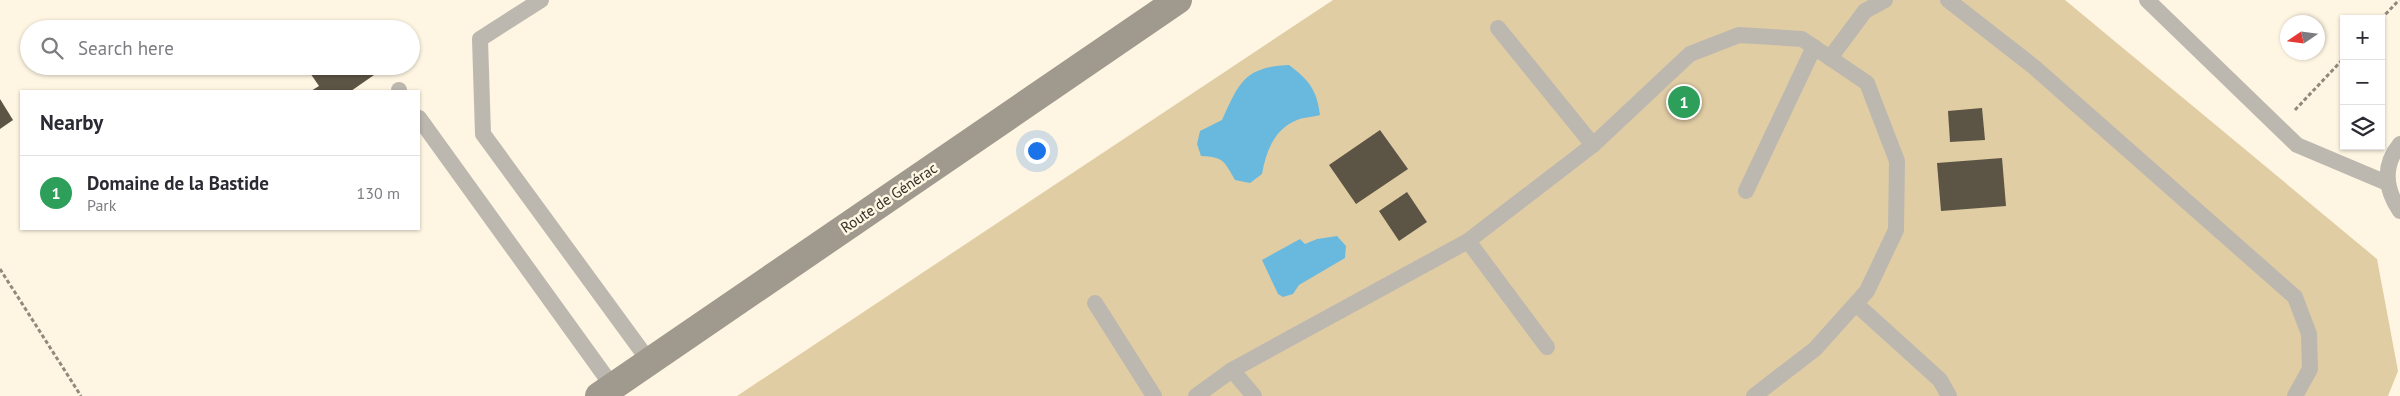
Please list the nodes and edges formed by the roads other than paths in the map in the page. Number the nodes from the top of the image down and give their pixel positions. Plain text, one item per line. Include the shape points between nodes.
1 (541, 0) edge
2 (1178, 0) edge
3 (1884, 0) edge
4 (1948, 0) edge
5 (2147, 0) edge
6 (1498, 28) dead end
7 (1814, 47) junction
8 (1830, 58) junction
9 (420, 119) edge
10 (2400, 144) edge
11 (1593, 145) junction
12 (2387, 183) junction
13 (1746, 191) dead end
14 (2400, 211) edge
15 (1468, 241) junction
16 (1095, 303) dead end
17 (1856, 304) junction
18 (1547, 346) dead end
19 (649, 362) junction
20 (1232, 370) junction
21 (606, 391) edge
22 (1154, 396) edge
23 (1196, 396) edge
24 (1254, 396) edge
25 (1754, 396) edge
26 (1949, 396) edge
27 (2295, 396) edge

1 - 19 lane via 480,39 483,134
2 - 19 street, Route de Générac
3 - 8 lane via 1865,11
4 - 27 lane via 2034,67 2295,297 2309,334 2310,369
5 - 12 lane via 2297,145
6 - 11 lane
7 - 8 lane
7 - 11 lane via 1802,39 1739,35 1690,54
7 - 13 lane
8 - 17 lane via 1867,83 1897,161 1896,230 1866,291
9 - 21 lane
10 - 12 lane via 2393,153
11 - 15 lane
12 - 14 lane via 2391,198
15 - 18 lane
15 - 20 lane
16 - 22 lane
17 - 25 lane via 1815,349
17 - 26 lane via 1940,380
19 - 21 street, Route de Générac
20 - 23 lane
20 - 24 lane

